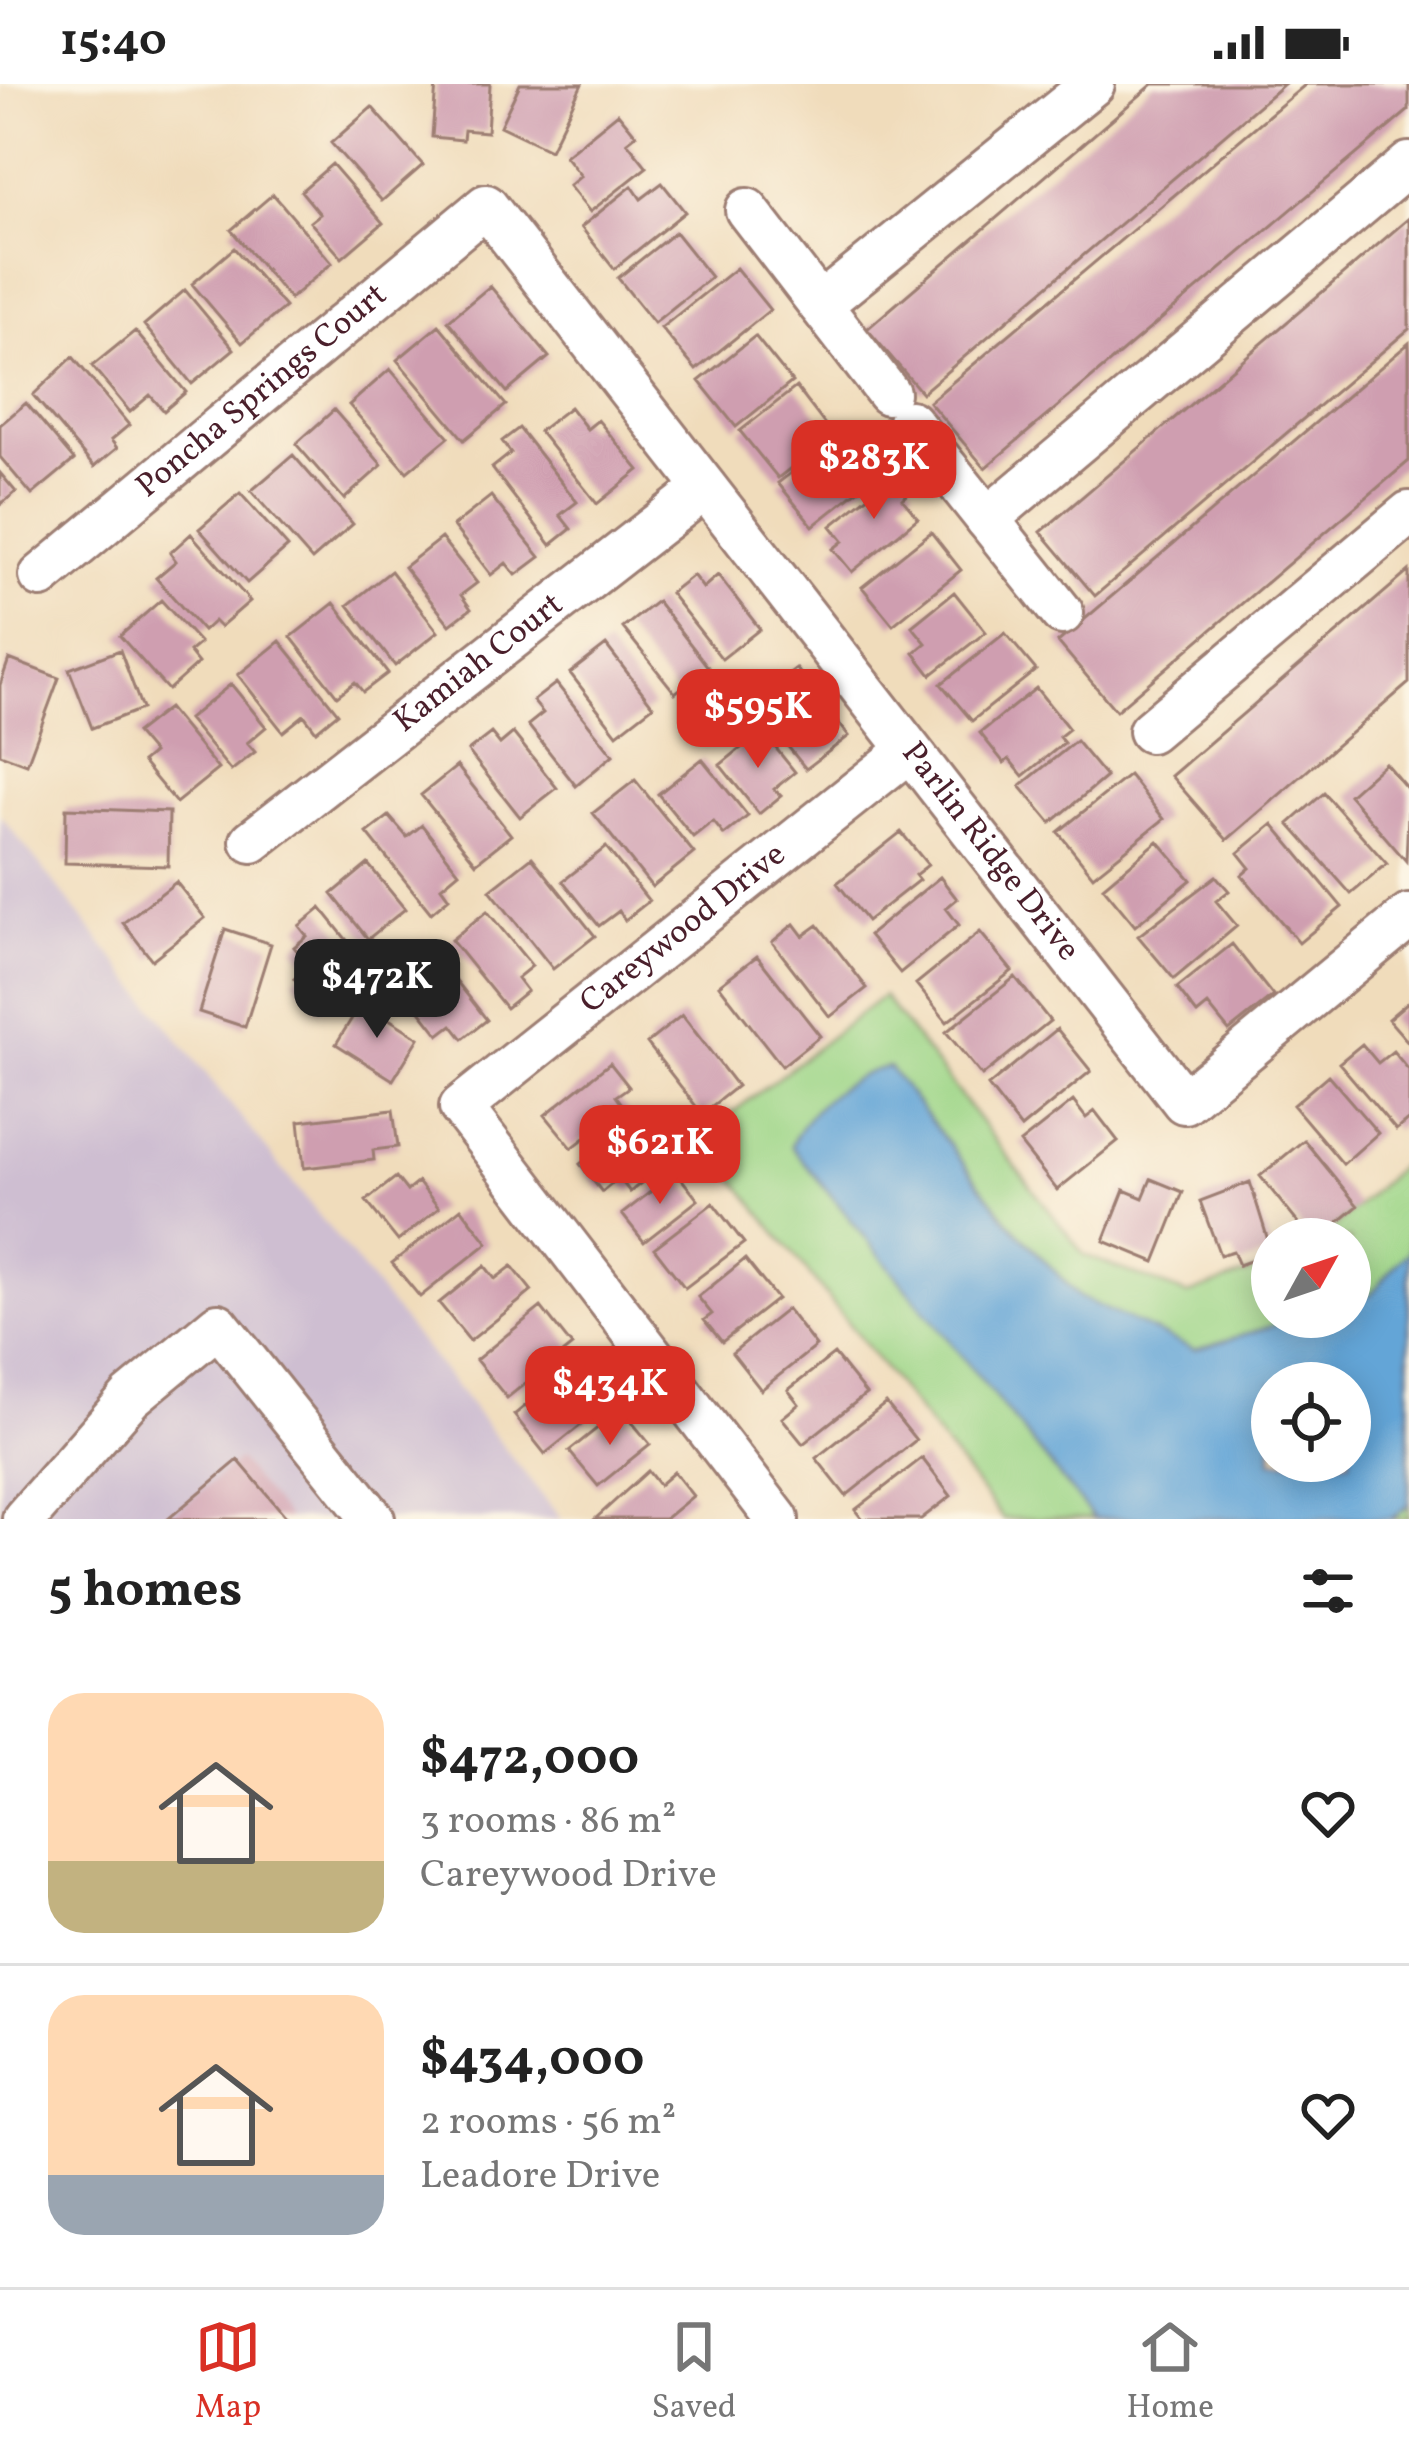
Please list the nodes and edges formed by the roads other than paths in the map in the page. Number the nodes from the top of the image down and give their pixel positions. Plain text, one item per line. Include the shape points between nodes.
1 (1093, 84) edge
2 (1409, 164) edge
3 (486, 206) joint
4 (747, 210) dead end
5 (820, 305) junction
6 (705, 488) junction
7 (1409, 513) edge
8 (987, 519) junction
9 (41, 576) dead end
10 (1062, 613) dead end
11 (1150, 731) dead end
12 (908, 751) junction
13 (252, 841) dead end
14 (1409, 916) edge
15 (24, 1519) edge
16 (374, 1519) edge
17 (777, 1519) edge

1 - 5 street
2 - 8 street
3 - 6 street, Parlin Ridge Drive
3 - 9 street, Poncha Springs Court
4 - 5 street
5 - 8 street
6 - 12 street, Parlin Ridge Drive
6 - 13 street, Kamiah Court
7 - 11 street
8 - 10 street
12 - 14 street, Parlin Ridge Drive via 1184,1102
12 - 17 street, Careywood Drive via 461,1107
15 - 16 street via 131,1397 218,1325

